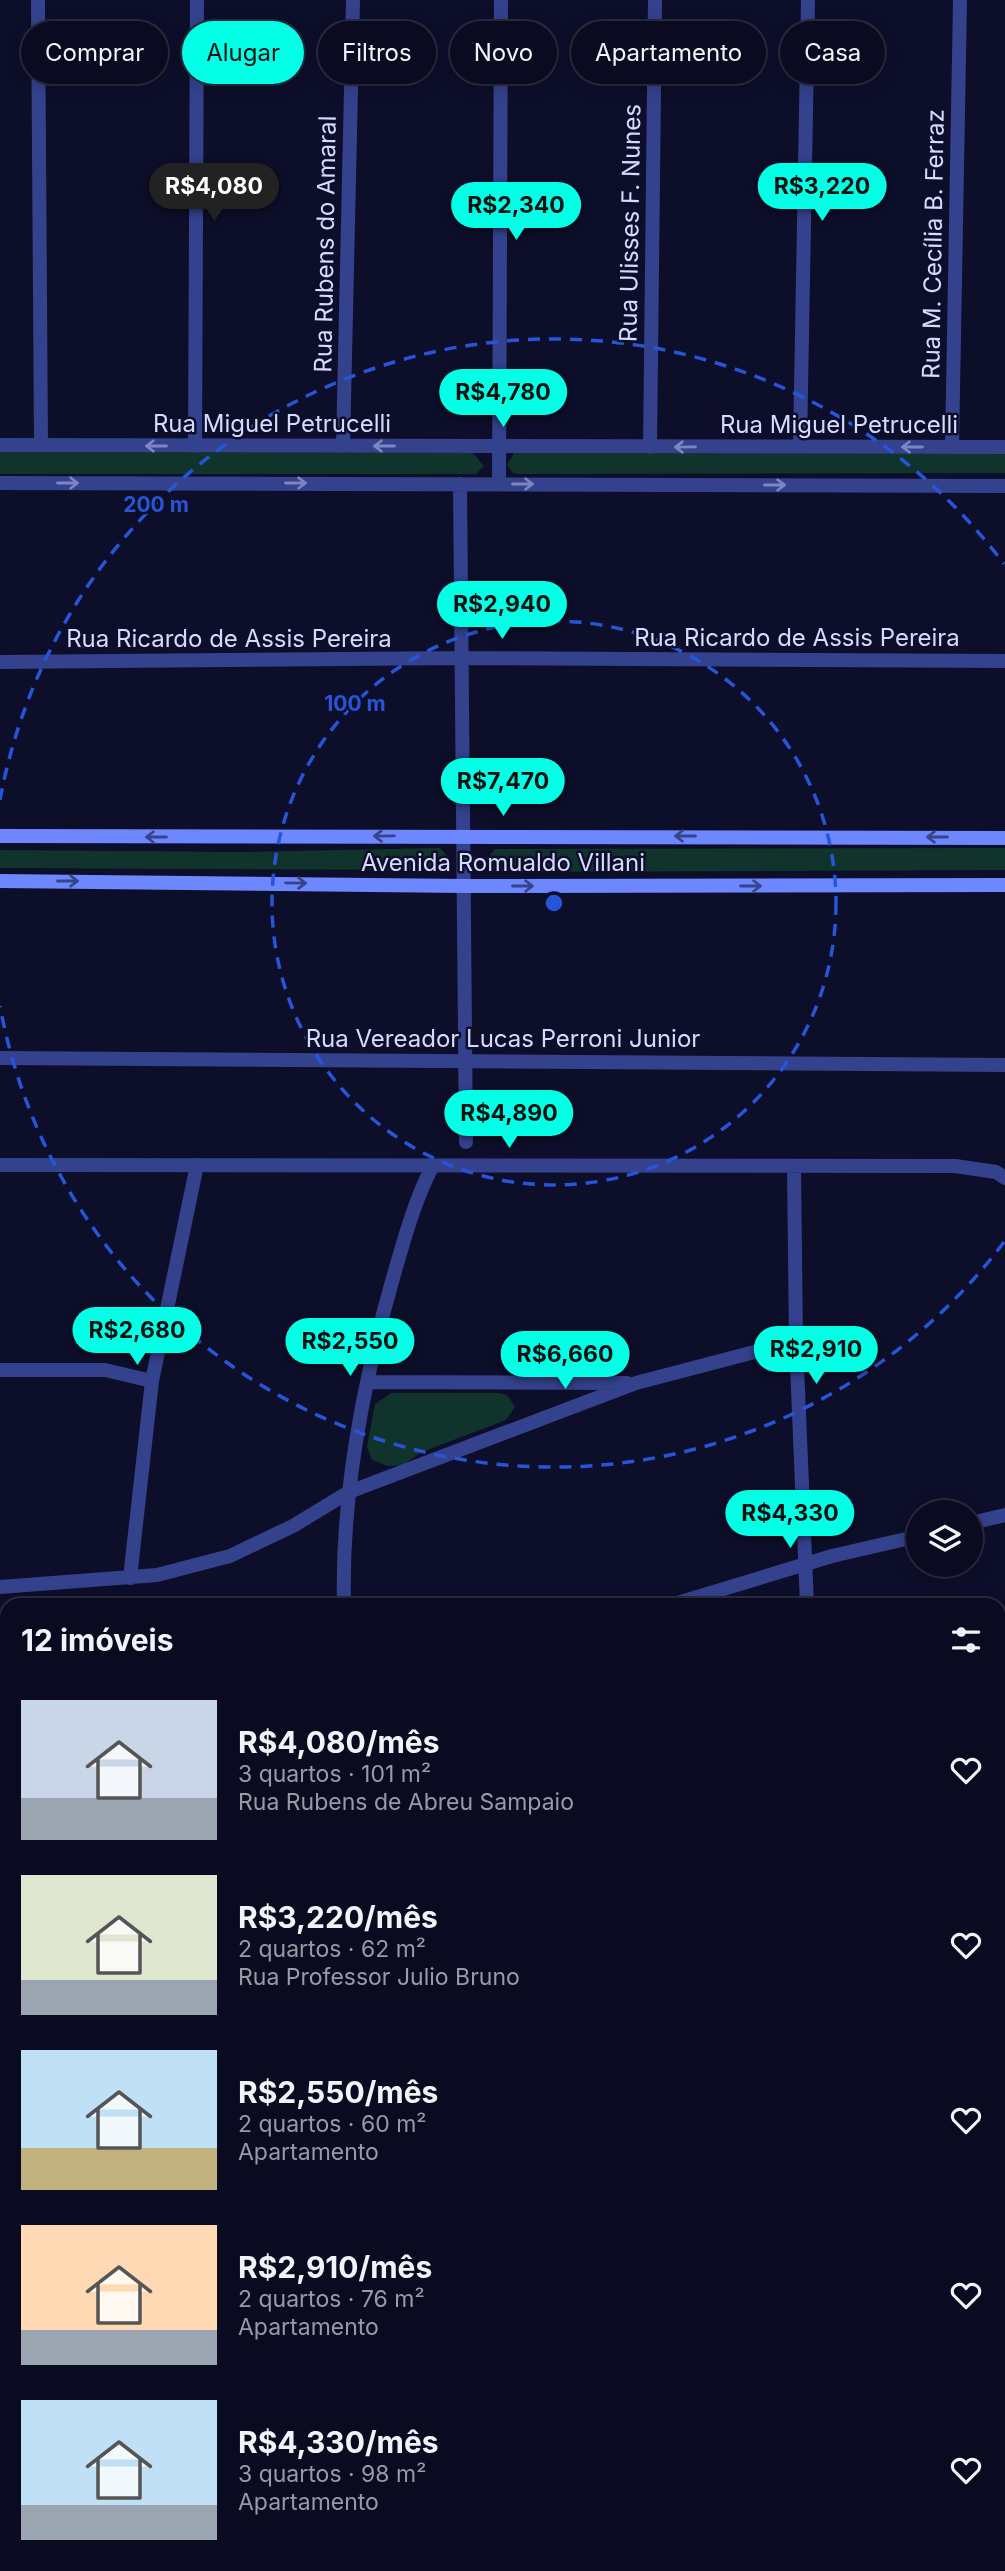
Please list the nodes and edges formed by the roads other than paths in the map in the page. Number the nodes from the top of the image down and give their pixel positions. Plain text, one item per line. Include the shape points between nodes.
1 (38, 0) edge
2 (197, 0) edge
3 (353, 0) edge
4 (501, 0) edge
5 (655, 0) edge
6 (808, 0) edge
7 (960, 0) edge
8 (0, 445) edge
9 (41, 445) junction
10 (195, 446) junction
11 (343, 446) junction
12 (498, 446) junction
13 (800, 446) junction
14 (650, 447) junction
15 (952, 447) junction
16 (1005, 447) edge
17 (0, 483) edge
18 (460, 484) junction
19 (499, 484) junction
20 (1005, 486) edge
21 (462, 658) junction
22 (1005, 661) edge
23 (0, 662) edge
24 (464, 835) junction
25 (0, 836) edge
26 (1005, 838) edge
27 (0, 881) edge
28 (1005, 885) edge
29 (465, 886) junction
30 (0, 1058) edge
31 (463, 1059) junction
32 (1005, 1065) edge
33 (466, 1142) dead end
34 (0, 1165) edge
35 (197, 1165) junction
36 (432, 1167) junction
37 (794, 1167) junction
38 (1005, 1178) edge
39 (796, 1341) junction
40 (0, 1370) edge
41 (152, 1381) junction
42 (367, 1382) junction
43 (636, 1383) junction
44 (349, 1492) junction
45 (1005, 1515) edge
46 (983, 1520) edge
47 (906, 1538) edge
48 (807, 1564) junction
49 (130, 1578) junction
50 (0, 1587) edge
51 (344, 1598) edge
52 (694, 1598) edge
53 (807, 1598) edge

1 - 9 street
2 - 10 street
3 - 11 street, Rua Rubens do Amaral
4 - 12 street
5 - 14 street, Rua Ulisses F. Nunes
6 - 13 street
7 - 15 street, Rua M. Cecília B. Ferraz
8 - 9 street, Rua Miguel Petrucelli
10 -> 9 street, Rua Miguel Petrucelli
10 - 11 street, Rua Miguel Petrucelli
12 -> 11 street, Rua Miguel Petrucelli
12 - 14 street, Rua Miguel Petrucelli
12 - 19 street
13 -> 14 street, Rua Miguel Petrucelli
15 -> 13 street, Rua Miguel Petrucelli
15 - 16 street, Rua Miguel Petrucelli
17 -> 18 street
18 - 19 street
18 - 21 street
19 -> 20 street
21 - 22 street, Rua Ricardo de Assis Pereira
21 - 23 street, Rua Ricardo de Assis Pereira
21 - 24 street
24 -> 25 street, Avenida Romualdo Villani
26 -> 24 street, Avenida Romualdo Villani
24 - 29 street
27 -> 29 street, Avenida Romualdo Villani
29 -> 28 street, Avenida Romualdo Villani
29 - 31 street
30 - 31 street, Rua Vereador Lucas Perroni Junior
31 - 32 street, Rua Vereador Lucas Perroni Junior
31 - 33 street
34 - 35 street
35 - 36 street
35 - 41 street
36 - 37 street
36 - 42 street via 408,1227
37 - 38 street via 955,1166 996,1172
37 - 39 street
39 - 43 street
39 - 48 street
40 - 41 street via 105,1370
41 - 49 street
42 - 43 street
42 - 44 street
43 - 44 street
44 - 49 street via 230,1556
44 - 51 street
45 - 46 street
47 - 48 street
48 - 52 street
48 - 53 street
49 - 50 street

